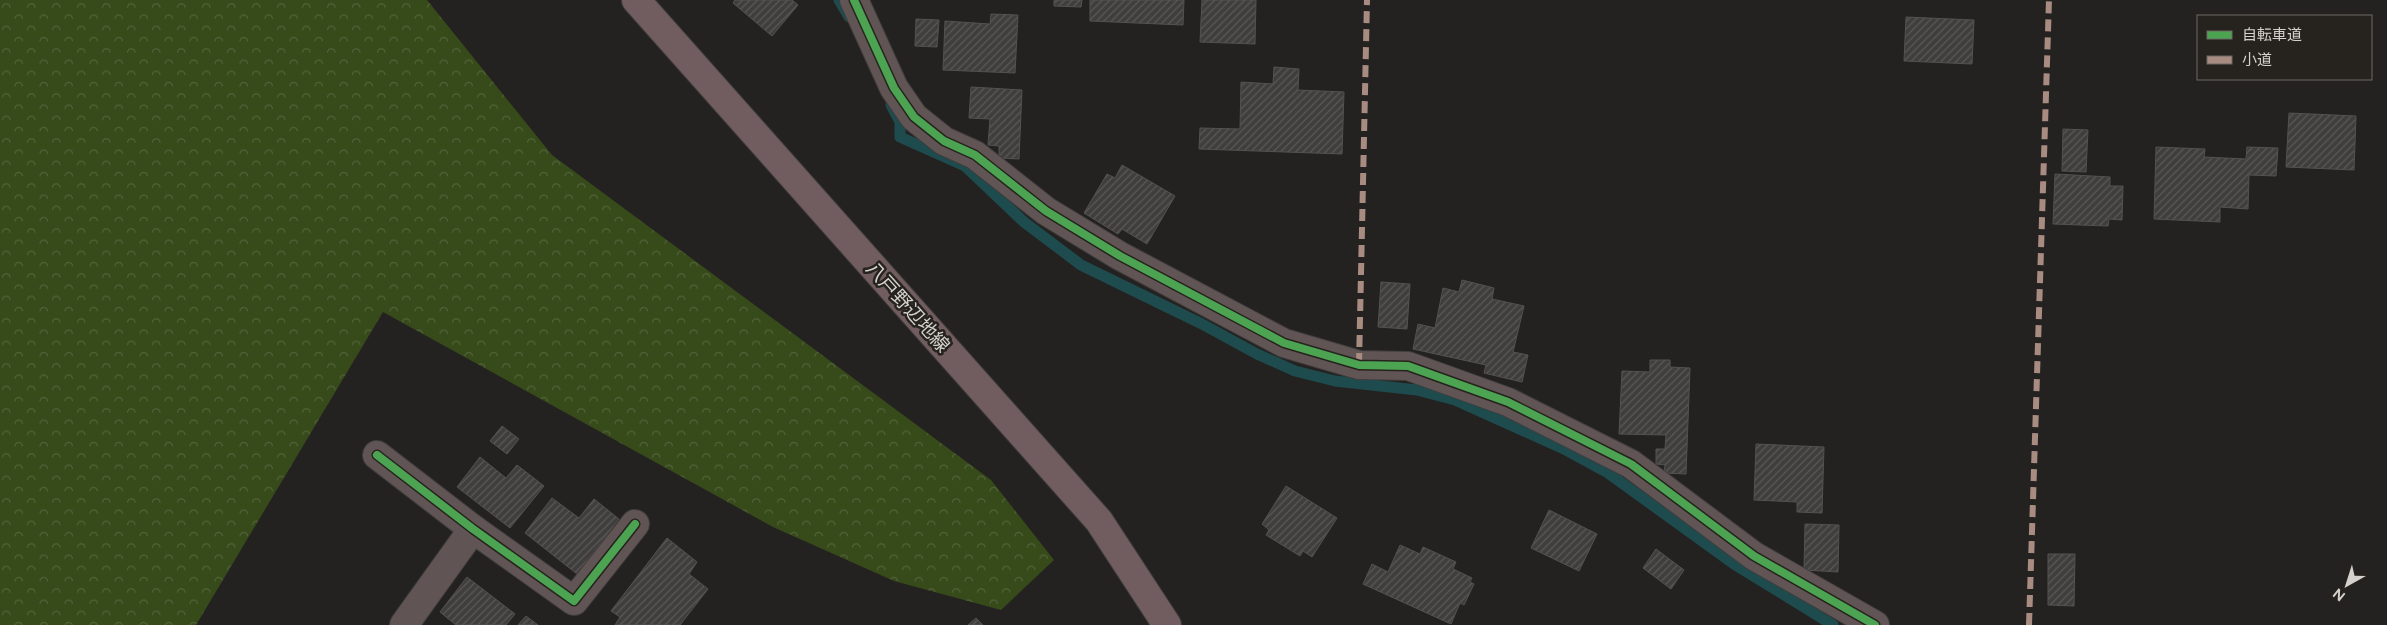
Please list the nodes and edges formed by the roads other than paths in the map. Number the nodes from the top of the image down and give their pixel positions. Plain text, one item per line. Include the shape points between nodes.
1 (636, 0) edge
2 (854, 0) edge
3 (377, 455) dead end
4 (635, 524) dead end
5 (473, 529) junction
6 (404, 625) edge
7 (1167, 625) edge
8 (1876, 625) edge

1 - 7 main road, 八戸野辺地線 via 1099,521
2 - 8 street via 894,88 914,117 944,140 975,155 1054,216 1120,256 1284,342 1359,366 1408,366 1508,402 1631,464 1754,556
3 - 5 street
4 - 5 street via 574,601
5 - 6 street

